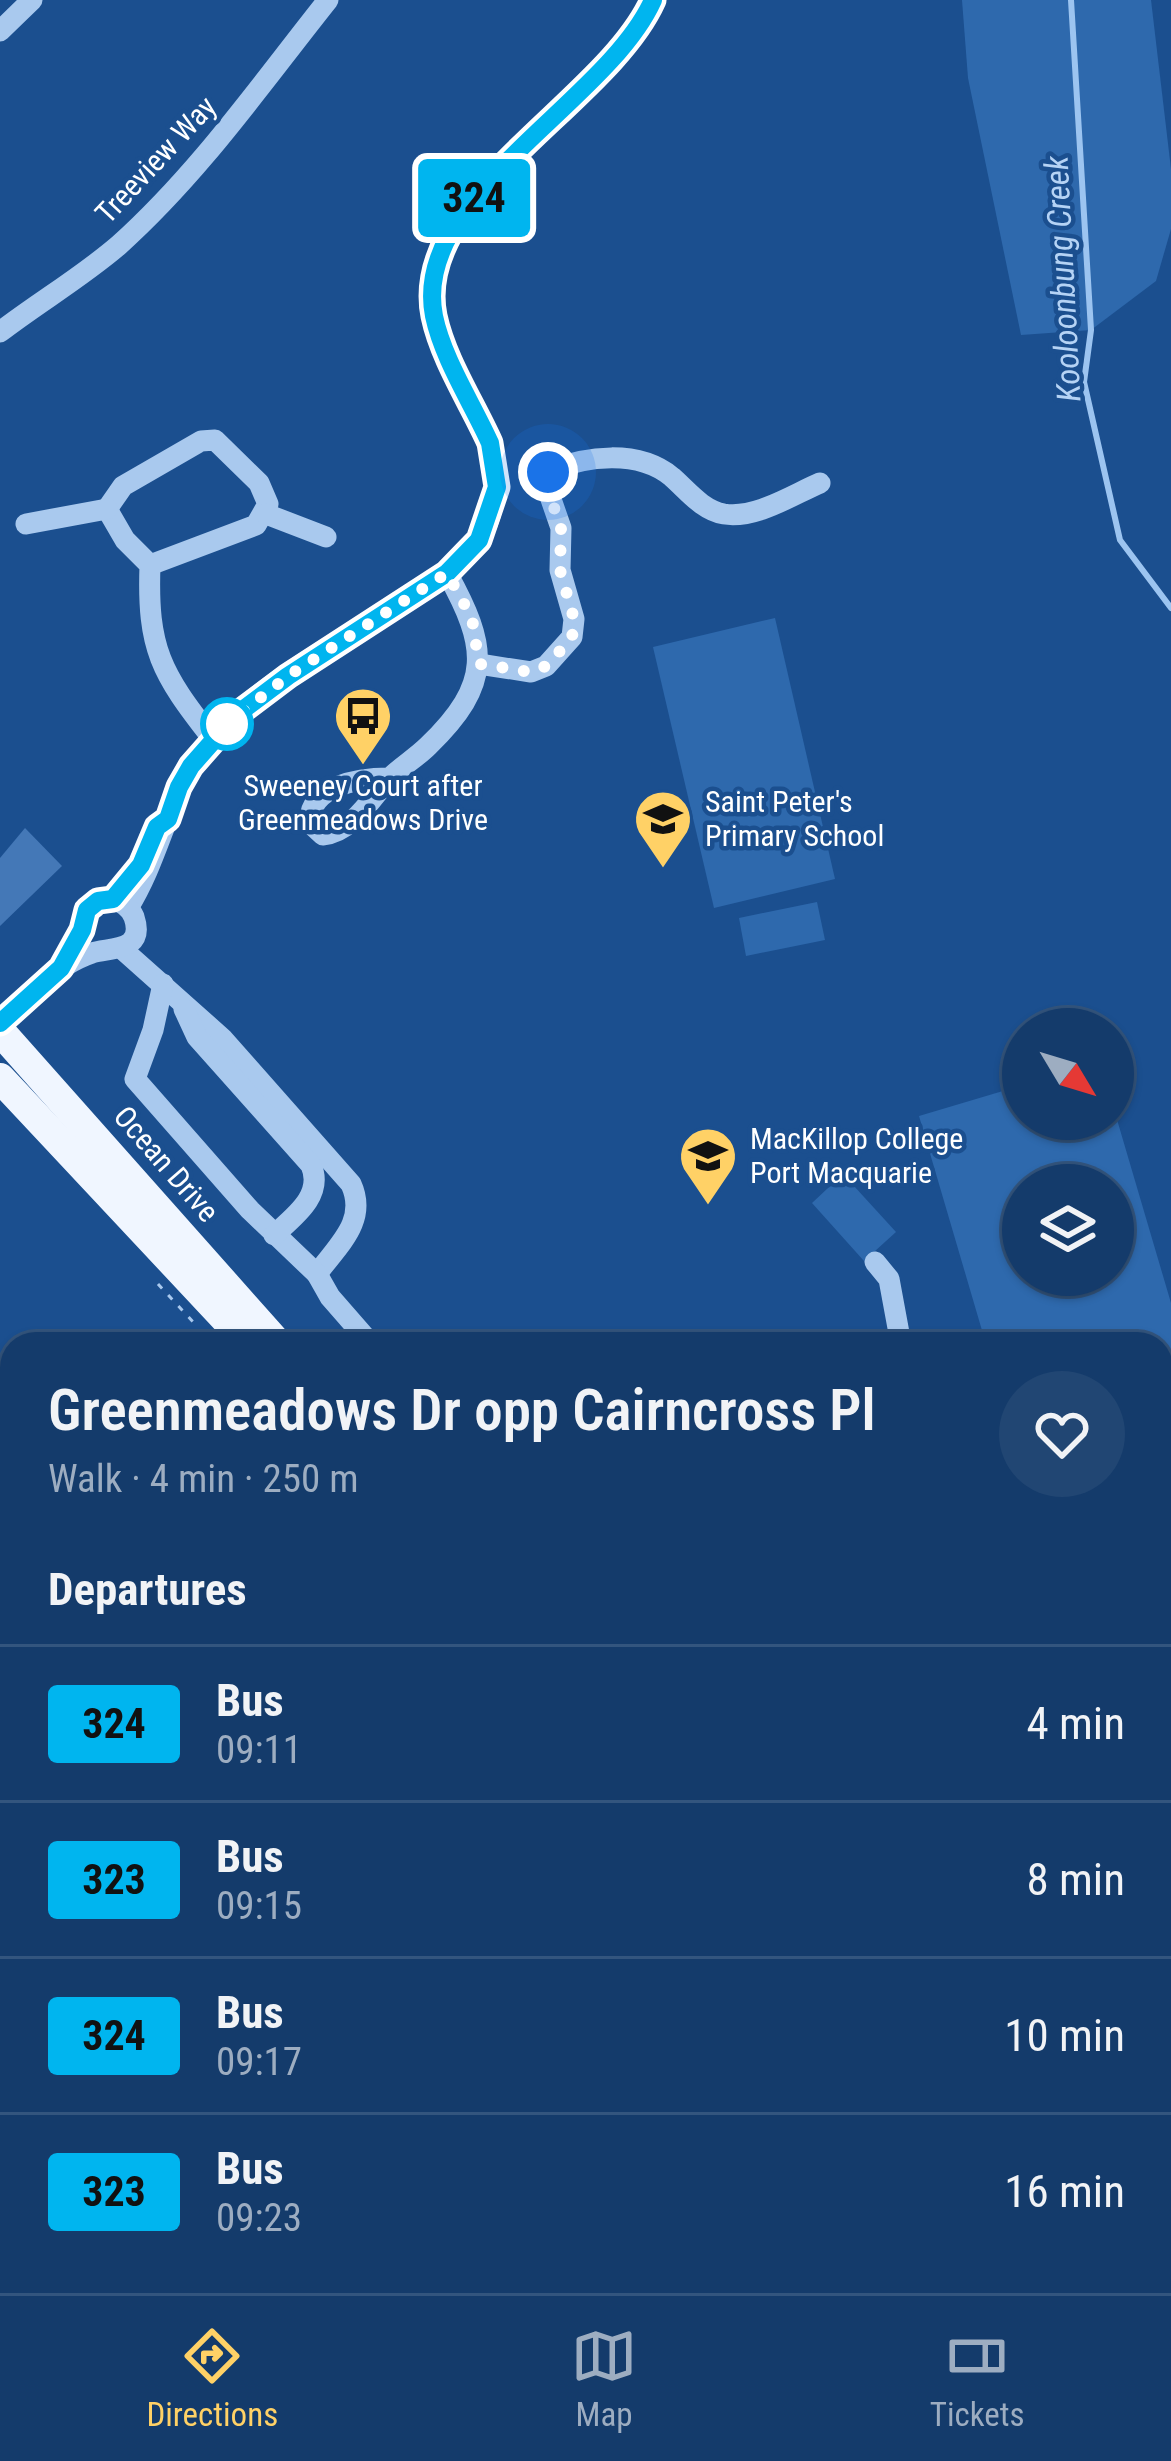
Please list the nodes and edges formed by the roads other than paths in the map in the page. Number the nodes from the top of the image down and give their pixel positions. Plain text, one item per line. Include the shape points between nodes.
1 (32, 0) edge
2 (328, 0) edge
3 (652, 0) edge
4 (0, 31) edge
5 (0, 332) edge
6 (820, 483) dead end
7 (107, 509) junction
8 (266, 514) junction
9 (26, 524) dead end
10 (326, 537) dead end
11 (150, 565) junction
12 (447, 573) junction
13 (479, 664) junction
14 (212, 738) junction
15 (389, 778) dead end
16 (121, 904) junction
17 (82, 930) junction
18 (127, 943) junction
19 (98, 950) junction
20 (61, 968) junction
21 (166, 986) junction
22 (0, 1027) edge
23 (0, 1078) edge
24 (274, 1235) junction
25 (875, 1262) dead end
26 (317, 1274) junction
27 (237, 1332) edge
28 (267, 1332) edge
29 (361, 1332) edge
30 (900, 1332) edge

1 - 4 street
2 - 5 street, Treeview Way via 153,213
3 - 12 street via 627,43 470,203 439,249 435,320 490,443 497,487 479,540
6 - 13 street via 725,514 640,459 548,472 572,638 531,672
7 - 8 street via 123,485 214,440 260,483
7 - 9 street
7 - 11 street
8 - 10 street
8 - 11 street via 246,531
11 - 14 street via 148,610 160,664
12 - 13 street via 472,618
12 - 14 street via 288,676
13 - 15 street via 452,721
14 - 16 street
16 - 17 street via 98,901
16 - 18 street via 135,922
17 - 19 street
17 - 20 street
18 - 19 street
18 - 21 street
19 - 20 street
20 - 22 street
21 - 24 street via 135,1079
21 - 24 street via 197,1036 316,1178 312,1197
21 - 26 street via 351,1184 355,1224
22 - 28 main road, Ocean Drive
23 - 27 main road, Ocean Drive
24 - 26 street
25 - 30 street via 889,1280
26 - 29 street

